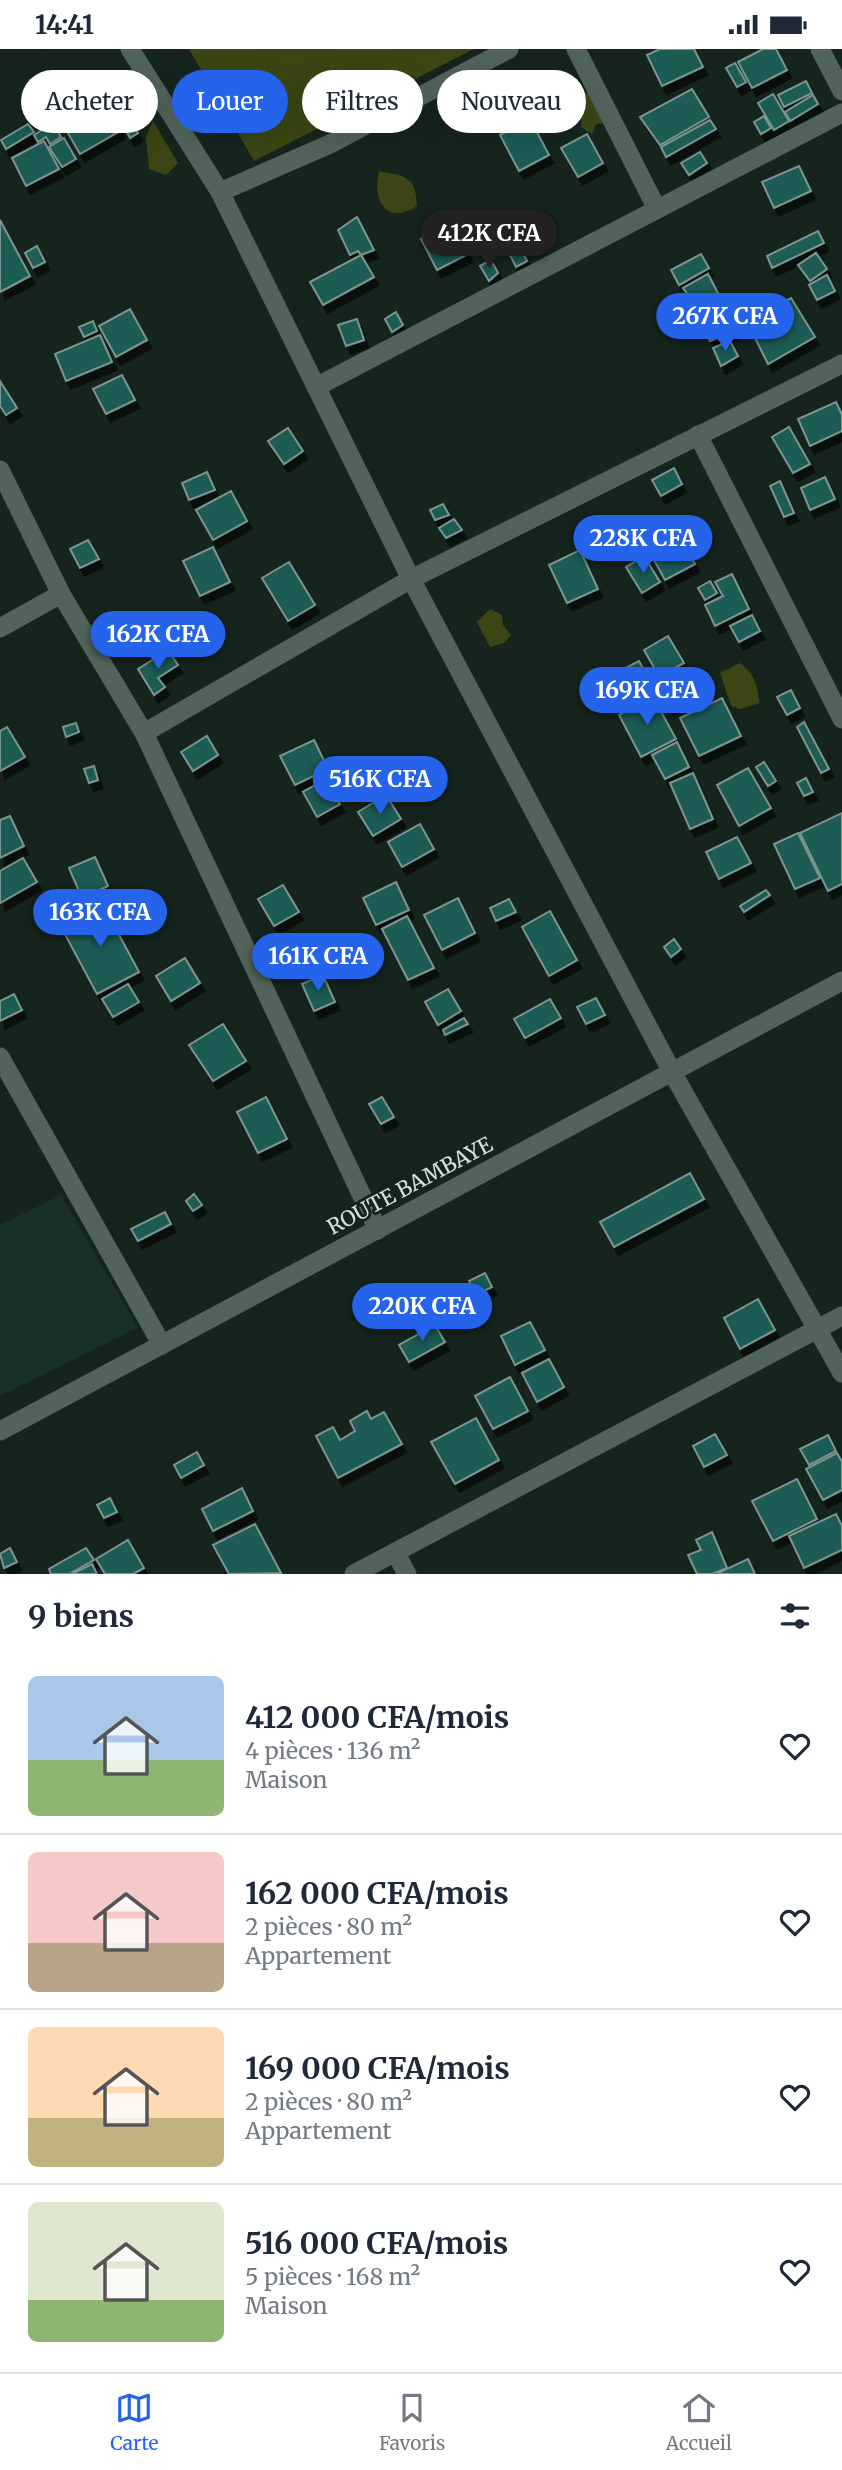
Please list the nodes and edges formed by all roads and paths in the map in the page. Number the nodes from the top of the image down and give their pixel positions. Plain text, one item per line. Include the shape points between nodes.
1 (130, 49) edge
2 (509, 49) edge
3 (576, 49) edge
4 (820, 49) edge
5 (842, 91) edge
6 (842, 113) edge
7 (220, 192) junction
8 (657, 209) junction
9 (842, 364) edge
10 (316, 387) junction
11 (698, 435) junction
12 (0, 470) edge
13 (411, 579) junction
14 (61, 594) junction
15 (0, 628) edge
16 (842, 719) edge
17 (144, 733) junction
18 (842, 981) edge
19 (0, 1057) edge
20 (673, 1072) junction
21 (378, 1230) junction
22 (842, 1316) edge
23 (818, 1329) junction
24 (162, 1345) junction
25 (842, 1373) edge
26 (0, 1431) edge
27 (395, 1552) junction
28 (354, 1574) edge
29 (407, 1574) edge

1 - 7 street
2 - 7 street via 330,144
3 - 8 street
4 - 5 street
6 - 8 street
7 - 10 street
8 - 10 street
9 - 11 street
10 - 13 street
11 - 13 street
11 - 16 street
12 - 14 street
13 - 17 street
13 - 20 street
14 - 15 street
14 - 17 street
17 - 21 street
18 - 20 street, ROUTE BAMBAYE
19 - 24 street
20 - 21 street, ROUTE BAMBAYE
20 - 23 street
21 - 24 street, ROUTE BAMBAYE
22 - 23 street
23 - 25 street
23 - 27 street
24 - 26 street, ROUTE BAMBAYE
27 - 28 street
27 - 29 street

